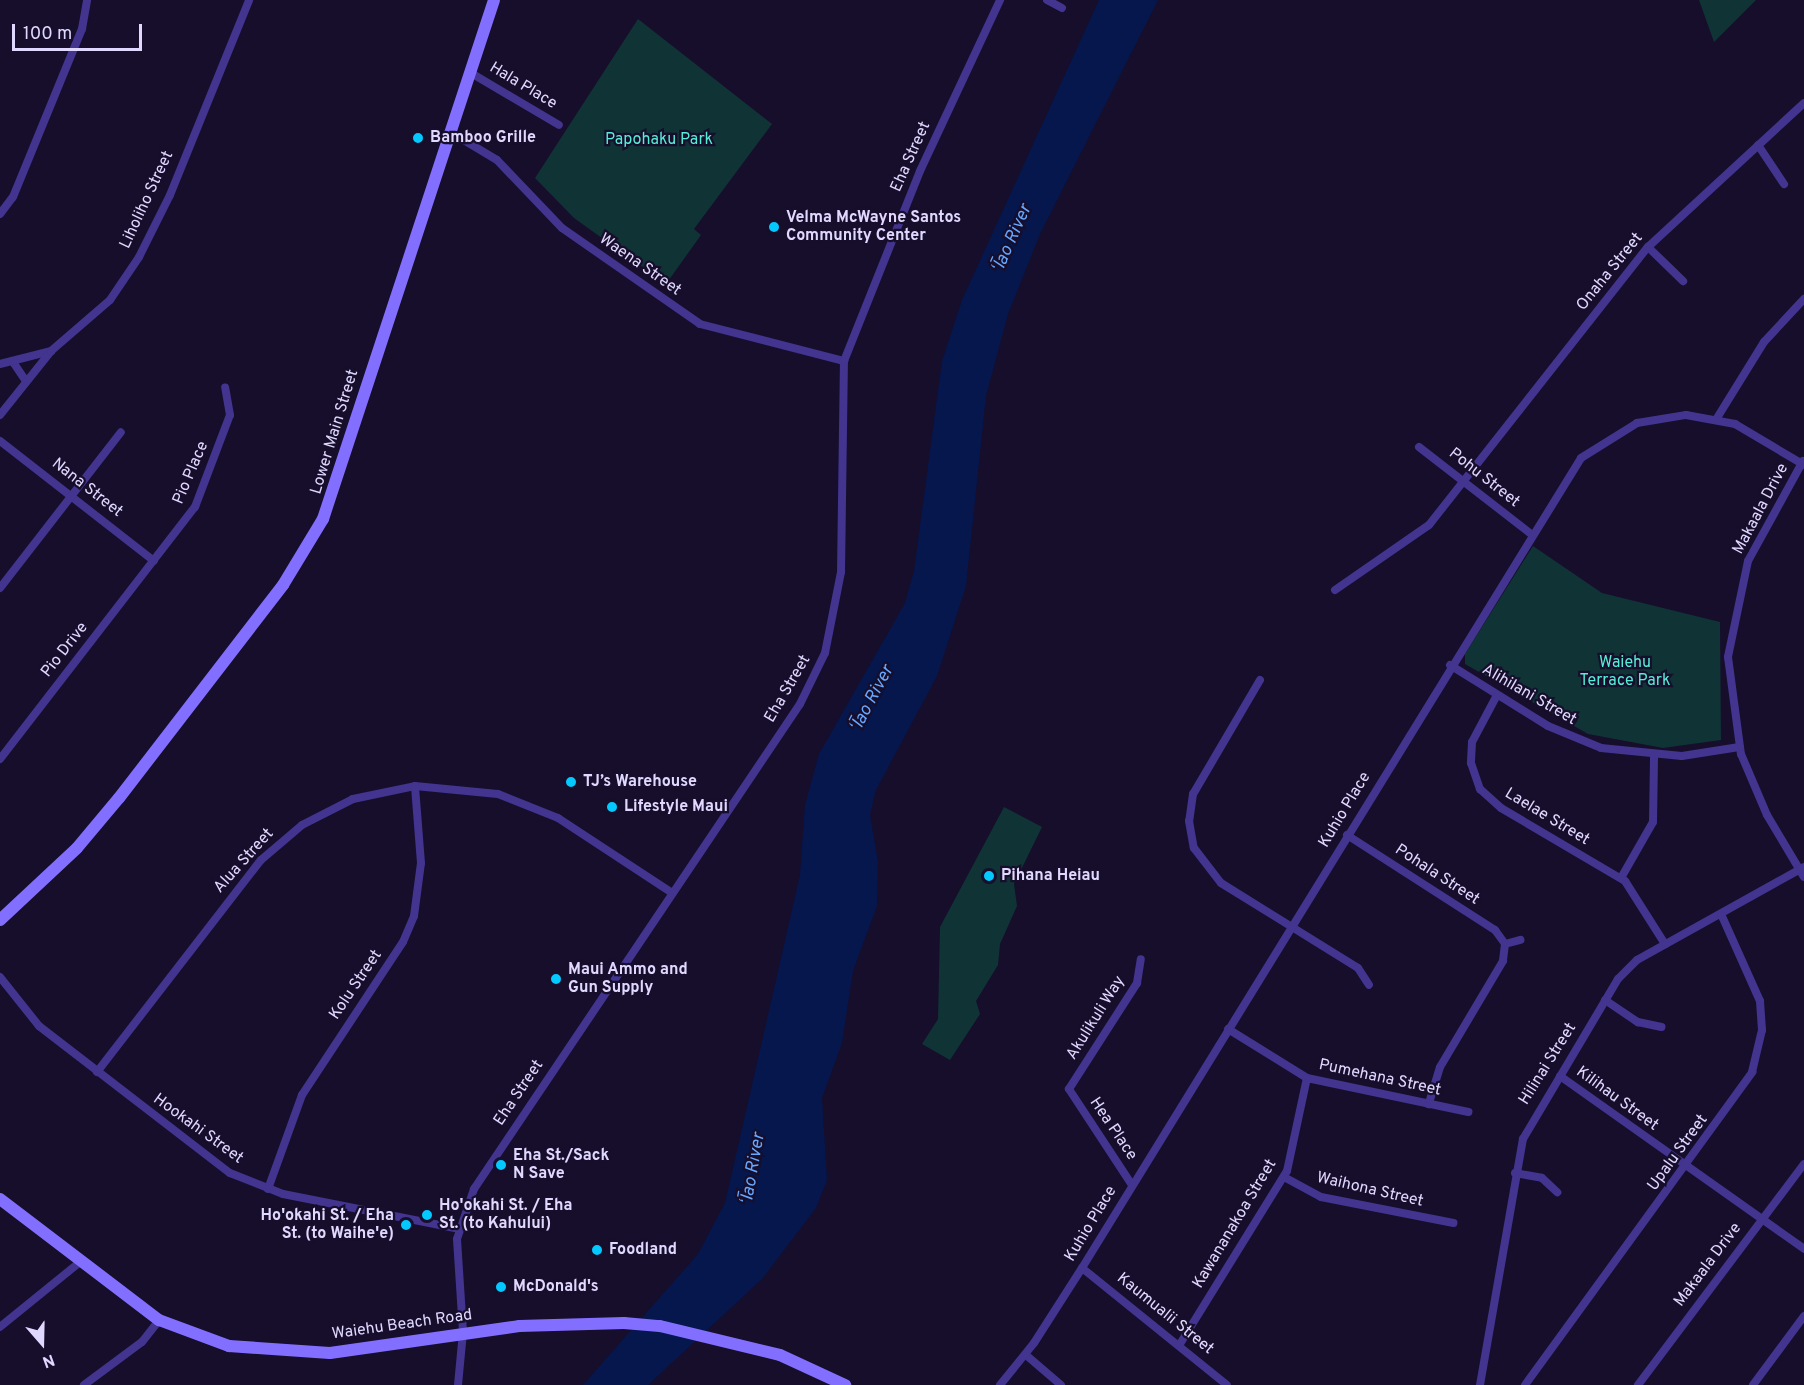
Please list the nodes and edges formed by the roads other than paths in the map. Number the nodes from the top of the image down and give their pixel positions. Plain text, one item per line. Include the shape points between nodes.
1 (87, 0) edge
2 (249, 0) edge
3 (494, 0) edge
4 (1000, 0) edge
5 (1047, 0) edge
6 (1062, 8) dead end
7 (471, 73) junction
8 (1804, 103) edge
9 (559, 125) dead end
10 (452, 133) junction
11 (1758, 145) junction
12 (1784, 184) dead end
13 (0, 214) edge
14 (1648, 247) junction
15 (1683, 281) dead end
16 (1804, 299) edge
17 (51, 351) junction
18 (844, 361) junction
19 (13, 362) junction
20 (0, 364) edge
21 (26, 381) junction
22 (225, 387) dead end
23 (0, 415) edge
24 (1717, 418) junction
25 (121, 432) dead end
26 (0, 441) edge
27 (1419, 447) dead end
28 (1803, 463) edge
29 (1465, 483) junction
30 (73, 495) junction
31 (1530, 533) junction
32 (154, 561) junction
33 (0, 588) edge
34 (1335, 590) dead end
35 (1450, 664) junction
36 (1260, 680) dead end
37 (1497, 695) junction
38 (1739, 747) junction
39 (1654, 756) junction
40 (0, 759) edge
41 (416, 786) junction
42 (1347, 835) junction
43 (1803, 871) edge
44 (1621, 878) junction
45 (672, 893) junction
46 (1721, 914) junction
47 (0, 920) edge
48 (1292, 924) junction
49 (1520, 940) dead end
50 (1505, 944) junction
51 (1665, 944) junction
52 (1141, 959) dead end
53 (0, 977) edge
54 (1369, 986) dead end
55 (1605, 1000) junction
56 (1661, 1027) dead end
57 (1228, 1029) junction
58 (97, 1072) junction
59 (1560, 1076) junction
60 (1307, 1078) junction
61 (1069, 1089) joint
62 (1429, 1104) junction
63 (1468, 1112) dead end
64 (1804, 1164) edge
65 (1686, 1167) junction
66 (1515, 1173) junction
67 (1284, 1177) junction
68 (1132, 1185) junction
69 (268, 1189) junction
70 (1557, 1192) dead end
71 (1, 1201) edge
72 (1762, 1217) junction
73 (1453, 1223) dead end
74 (459, 1229) junction
75 (1804, 1250) edge
76 (80, 1262) junction
77 (1082, 1268) junction
78 (1804, 1316) edge
79 (159, 1320) junction
80 (0, 1327) edge
81 (463, 1332) junction
82 (1180, 1344) junction
83 (1026, 1355) junction
84 (84, 1385) edge
85 (458, 1385) edge
86 (844, 1385) edge
87 (1000, 1385) edge
88 (1061, 1385) edge
89 (1227, 1385) edge
90 (1480, 1385) edge
91 (1525, 1385) edge
92 (1638, 1385) edge
93 (1753, 1385) edge

1 - 13 street via 73,50 13,197
2 - 17 street, Liholiho Street via 170,195 139,257 93,320
3 - 7 street, Lower Main Street
4 - 18 street, Eha Street via 920,171
5 - 6 street
7 - 9 street, Hala Place
7 - 10 street, Lower Main Street
8 - 11 street, Onaha Street
10 - 18 street, Waena Street via 497,160 562,228 700,324
10 - 47 street, Lower Main Street via 401,273 342,474 297,564 77,848
11 - 12 street
11 - 14 street, Onaha Street
14 - 15 street
14 - 29 street, Onaha Street
16 - 24 street via 1764,342
17 - 19 street
17 - 21 street, Liholiho Street
18 - 45 street, Eha Street via 841,572 828,643 800,704
19 - 20 street
19 - 21 street
21 - 23 street, Liholiho Street
22 - 32 street, Pio Place via 230,415 203,490
24 - 28 street, Kuhio Place via 1750,430
24 - 31 street, Kuhio Place via 1661,417 1607,437 1570,471
25 - 30 street
26 - 30 street, Nana Street
27 - 29 street, Pohu Street
28 - 38 street, Makaala Drive via 1762,531 1738,592 1728,657
29 - 31 street, Pohu Street
29 - 34 street, Onaha Street via 1414,538
30 - 32 street, Nana Street
30 - 33 street
31 - 35 street, Kuhio Place
32 - 40 street, Pio Drive
35 - 37 street, Alihilani Street
35 - 42 street, Kuhio Place
36 - 48 street via 1196,786 1190,830 1198,856 1214,877
37 - 39 street, Alihilani Street via 1574,738
37 - 44 street, Laelae Street via 1472,742 1472,770 1480,789 1501,808
38 - 39 street, Alihilani Street
38 - 43 street, Makaala Drive via 1752,785
39 - 44 street via 1651,828
41 - 45 street, Alua Street via 473,788 538,808
41 - 58 street, Alua Street via 330,808 275,845
41 - 69 street, Kolu Street via 421,863 414,916 404,942 302,1095
42 - 48 street, Kuhio Place
42 - 50 street, Pohala Street via 1496,930
43 - 46 street, Hilinai Street
44 - 51 street, Laelae Street via 1634,890
45 - 74 street, Eha Street via 483,1174
46 - 51 street, Hilinai Street
46 - 65 street, Upalu Street via 1757,987 1760,1044 1746,1085
48 - 54 street via 1358,968
48 - 57 street, Kuhio Place
49 - 50 street
50 - 62 street via 1504,958 1440,1067
51 - 55 street, Hilinai Street via 1630,965
52 - 61 street, Akulikuli Way via 1137,983
53 - 58 street, Hookahi Street via 39,1026
55 - 56 street via 1638,1022
55 - 59 street, Hilinai Street
57 - 60 street, Pumehana Street
57 - 68 street, Kuhio Place
58 - 69 street, Hookahi Street via 223,1168
59 - 65 street, Kilihau Street
59 - 66 street, Hilinai Street via 1526,1129
60 - 62 street, Pumehana Street
60 - 67 street, Kawananakoa Street via 1296,1143
61 - 68 street, Hea Place
62 - 63 street, Pumehana Street
64 - 72 street, Makaala Drive
65 - 72 street, Kilihau Street
65 - 91 street, Upalu Street
66 - 70 street via 1542,1178
66 - 90 street, Hilinai Street
67 - 73 street, Waihona Street via 1321,1197
67 - 82 street, Kawananakoa Street
68 - 77 street, Kuhio Place
69 - 74 street, Hookahi Street
71 - 76 street, Waiehu Beach Road
72 - 75 street, Kilihau Street
72 - 92 street, Makaala Drive
74 - 81 street, Eha Street via 456,1256
76 - 79 street, Waiehu Beach Road
76 - 80 street
77 - 82 street, Kaumualii Street
77 - 83 street, Kuhio Place
78 - 93 street
79 - 81 street, Waiehu Beach Road via 229,1347 280,1352 354,1351
79 - 84 street via 142,1342
81 - 85 street, Eha Street
81 - 86 street, Waiehu Beach Road via 571,1321 624,1323 720,1339 780,1355
82 - 89 street, Kaumualii Street
83 - 87 street, Kuhio Place
83 - 88 street

